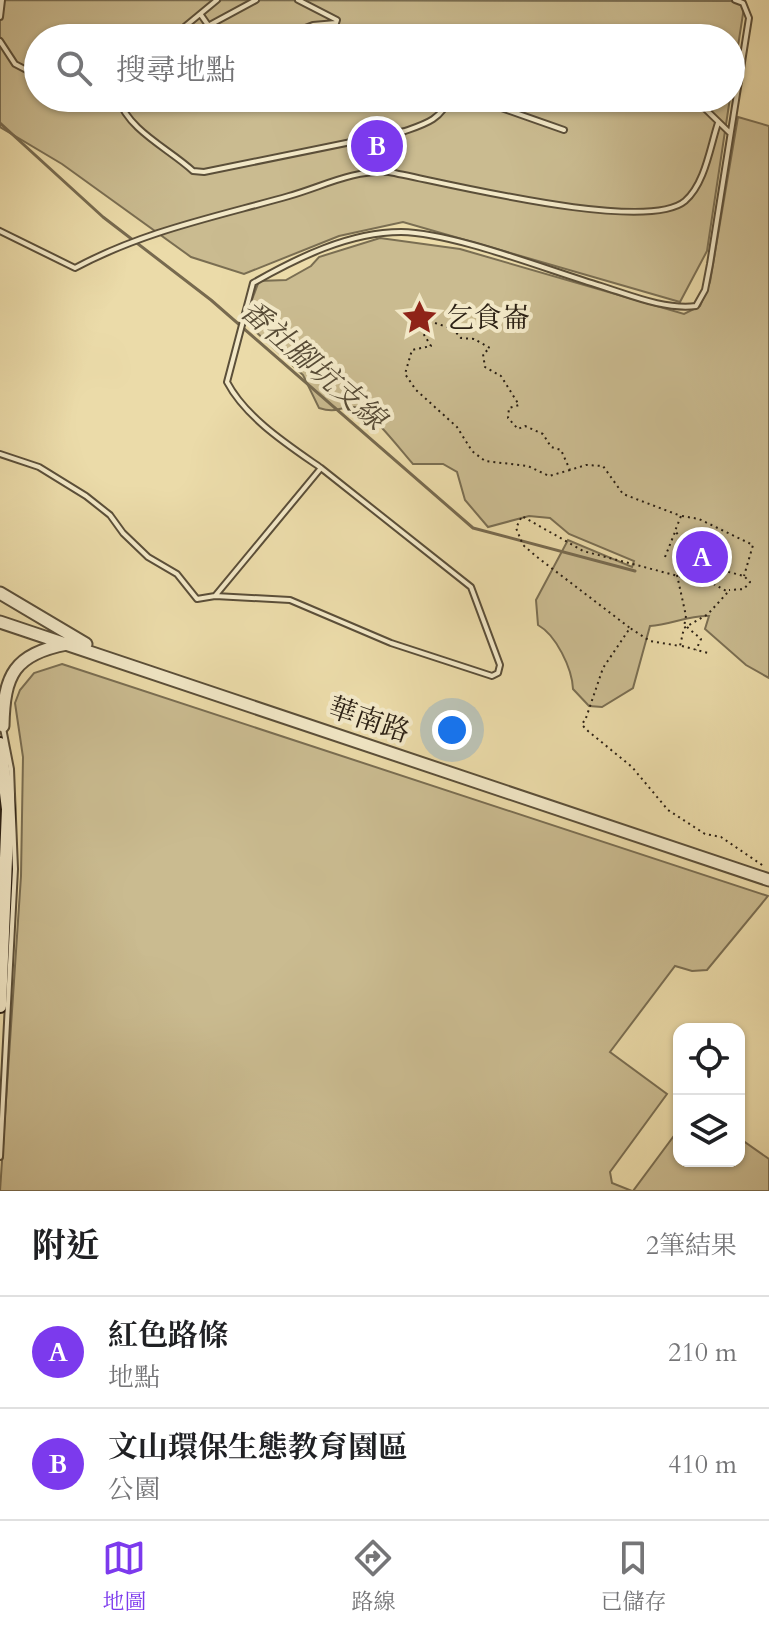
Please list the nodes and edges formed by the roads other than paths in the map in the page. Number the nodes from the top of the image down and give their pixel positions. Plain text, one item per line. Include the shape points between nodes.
1 (2, 0) edge
2 (217, 0) edge
3 (256, 0) edge
4 (298, 0) edge
5 (735, 0) edge
6 (201, 15) junction
7 (0, 17) edge
8 (189, 24) edge
9 (205, 24) edge
10 (212, 24) edge
11 (324, 24) edge
12 (0, 41) edge
13 (745, 41) edge
14 (24, 69) edge
15 (123, 112) edge
16 (443, 112) edge
17 (517, 112) edge
18 (707, 112) edge
19 (733, 112) edge
20 (718, 123) junction
21 (564, 130) dead end
22 (729, 132) junction
23 (0, 231) edge
24 (0, 454) edge
25 (321, 468) junction
26 (0, 593) edge
27 (215, 596) junction
28 (0, 622) edge
29 (68, 644) junction
30 (123, 663) junction
31 (0, 713) edge
32 (3, 726) junction
33 (0, 744) edge
34 (769, 880) edge
35 (0, 1006) edge
36 (0, 1157) edge

1 - 7 lane
2 - 6 lane
3 - 10 lane
4 - 11 lane via 337,20
5 - 13 lane via 743,3 749,18
6 - 8 lane
6 - 9 lane
12 - 14 lane
15 - 16 lane via 193,171 204,172 405,131
17 - 21 lane
18 - 20 lane
19 - 22 lane
20 - 22 lane
20 - 23 lane via 699,182 687,199 650,213 566,206 366,171 171,226 75,268
22 - 25 lane via 710,264 696,306 681,308 402,232 338,243 253,283 227,382 283,441
24 - 27 lane via 39,467 86,496 148,557 177,574 197,599
25 - 27 lane
25 - 27 lane via 471,587 500,665 498,673 492,676 391,643 290,600
26 - 30 street
28 - 29 street, 華南路
29 - 30 street, 華南路
29 - 32 street via 39,650 17,666 4,692
30 - 34 street, 華南路
31 - 32 lane
32 - 36 lane via 11,769 15,869
33 - 35 main road via 8,809

